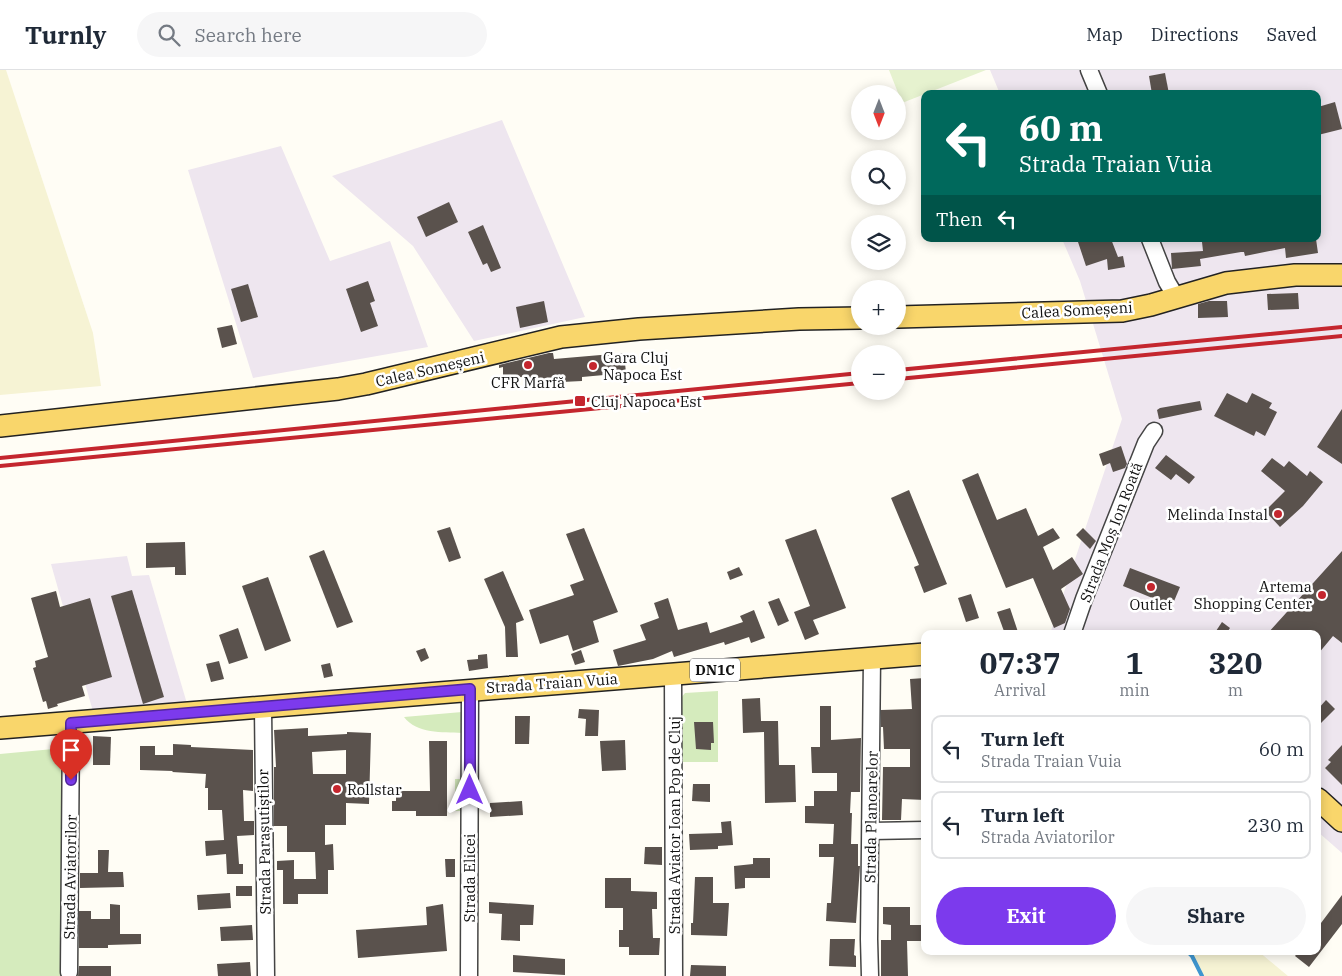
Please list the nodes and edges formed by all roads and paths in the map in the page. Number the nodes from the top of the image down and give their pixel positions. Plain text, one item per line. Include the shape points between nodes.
1 (1089, 70) edge
2 (1097, 90) edge
3 (1151, 242) edge
4 (1342, 275) edge
5 (1176, 297) junction
6 (906, 316) edge
7 (851, 318) edge
8 (0, 426) edge
9 (1154, 431) dead end
10 (1073, 630) edge
11 (921, 654) edge
12 (872, 658) junction
13 (673, 673) junction
14 (470, 689) junction
15 (262, 708) junction
16 (71, 723) junction
17 (0, 728) edge
18 (1321, 803) edge
19 (1342, 821) edge
20 (921, 830) edge
21 (871, 831) junction
22 (69, 972) dead end
23 (266, 976) edge
24 (469, 976) edge
25 (674, 976) edge
26 (870, 976) edge

1 - 2 street
3 - 5 street
4 - 5 main road, Calea Someșeni via 1295,275 1241,281
5 - 6 main road, Calea Someșeni via 1122,311
7 - 8 main road, Calea Someșeni via 639,329 562,338 338,389
9 - 10 street, Strada Moș Ion Roată via 1146,443
11 - 12 main road, Strada Traian Vuia / DN1C
12 - 13 main road, Strada Traian Vuia / DN1C
12 - 21 street, Strada Planoarelor
13 - 14 main road, Strada Traian Vuia / DN1C
13 - 25 street, Strada Aviator Ioan Pop de Cluj
14 - 15 main road, Strada Traian Vuia / DN1C
14 - 24 street, Strada Elicei
15 - 16 main road, Strada Traian Vuia / DN1C
15 - 23 street, Strada Parașutiștilor
16 - 17 main road, Strada Traian Vuia / DN1C
16 - 22 street, Strada Aviatorilor
18 - 19 main road
20 - 21 street
21 - 26 street, Strada Planoarelor

